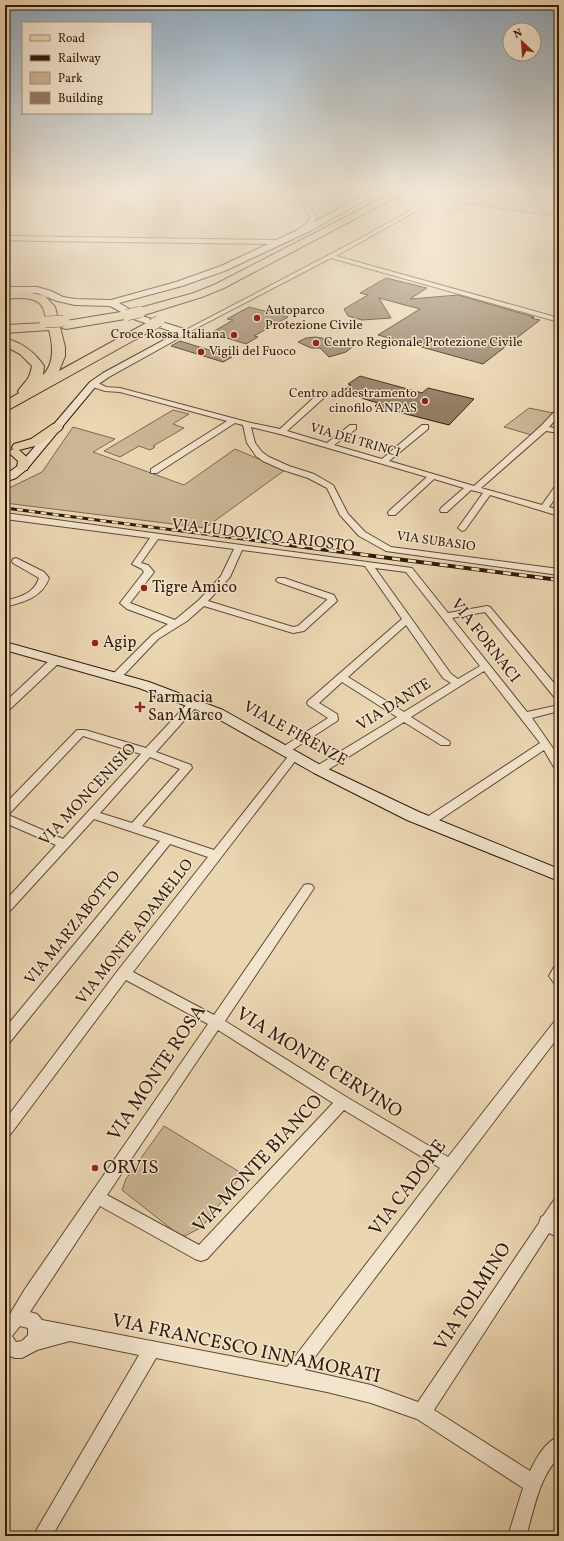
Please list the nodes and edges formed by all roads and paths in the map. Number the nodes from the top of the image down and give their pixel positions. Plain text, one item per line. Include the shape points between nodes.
1 (229, 265) edge
2 (253, 265) edge
3 (262, 265) edge
4 (313, 265) edge
5 (362, 265) edge
6 (254, 269) junction
7 (5, 290) edge
8 (5, 296) edge
9 (125, 311) junction
10 (559, 320) edge
11 (5, 322) edge
12 (46, 325) junction
13 (5, 328) edge
14 (185, 332) junction
15 (5, 342) edge
16 (106, 375) junction
17 (93, 384) junction
18 (108, 387) junction
19 (30, 392) junction
20 (324, 393) dead end
21 (81, 397) junction
22 (5, 406) edge
23 (559, 412) edge
24 (233, 421) junction
25 (246, 424) junction
26 (57, 427) junction
27 (353, 427) dead end
28 (425, 428) dead end
29 (544, 428) junction
30 (559, 431) edge
31 (282, 432) junction
32 (329, 445) junction
33 (11, 448) edge
34 (35, 453) junction
35 (384, 461) junction
36 (23, 467) junction
37 (154, 471) dead end
38 (433, 476) junction
39 (5, 479) edge
40 (559, 487) edge
41 (473, 488) junction
42 (488, 492) junction
43 (544, 508) junction
44 (444, 510) dead end
45 (392, 513) dead end
46 (559, 513) edge
47 (5, 516) edge
48 (462, 528) dead end
49 (155, 536) junction
50 (239, 548) junction
51 (16, 561) dead end
52 (368, 564) junction
53 (559, 572) edge
54 (282, 580) dead end
55 (202, 602) junction
56 (5, 604) edge
57 (446, 616) junction
58 (406, 620) junction
59 (176, 624) junction
60 (5, 646) edge
61 (56, 660) junction
62 (486, 666) junction
63 (116, 677) junction
64 (342, 677) junction
65 (458, 683) junction
66 (559, 696) edge
67 (194, 703) junction
68 (5, 708) edge
69 (559, 708) edge
70 (525, 716) junction
71 (405, 717) junction
72 (446, 743) dead end
73 (546, 744) junction
74 (149, 753) junction
75 (289, 753) junction
76 (559, 766) edge
77 (319, 770) junction
78 (5, 811) edge
79 (92, 814) junction
80 (5, 818) edge
81 (428, 822) junction
82 (134, 828) junction
83 (168, 839) junction
84 (64, 844) junction
85 (216, 855) junction
86 (559, 875) edge
87 (308, 888) dead end
88 (5, 909) edge
89 (559, 971) edge
90 (124, 974) junction
91 (559, 979) edge
92 (216, 1022) junction
93 (559, 1026) edge
94 (5, 1038) edge
95 (343, 1102) junction
96 (5, 1130) edge
97 (450, 1166) junction
98 (97, 1197) junction
99 (559, 1205) edge
100 (553, 1227) edge
101 (20, 1326) edge
102 (8, 1348) edge
103 (150, 1350) junction
104 (290, 1376) junction
105 (422, 1412) junction
106 (559, 1444) edge
107 (533, 1484) junction
108 (42, 1536) edge
109 (517, 1536) edge

1 - 9 street via 208,275 121,299
2 - 9 highway via 217,284 173,300
3 - 6 highway
4 - 14 street
5 - 10 street
6 - 9 highway via 198,295
6 - 19 highway via 245,277
7 - 9 street via 38,290 68,301
8 - 19 highway via 34,296 46,302 60,349 55,369
9 - 12 highway
9 - 14 street
11 - 12 highway
12 - 13 highway
14 - 16 street
15 - 22 highway via 29,354 38,366 36,379 32,385
16 - 17 street
16 - 18 street
17 - 18 street, VIA DEI TRINCI
17 - 21 street
18 - 21 street, VIA DEI TRINCI
18 - 24 street, VIA DEI TRINCI
19 - 22 highway
20 - 31 street
21 - 26 street
23 - 29 street
24 - 25 street, VIA DEI TRINCI
24 - 37 street
25 - 31 street, VIA DEI TRINCI
25 - 53 street, VIA SUBASIO via 251,443 266,460 322,481 330,487 352,525 389,549
26 - 33 main road via 35,442
26 - 34 street
27 - 32 street
28 - 35 street
29 - 30 street
29 - 41 street
31 - 32 street, VIA DEI TRINCI
32 - 35 street, VIA DEI TRINCI
33 - 34 main road
33 - 36 main road via 24,460
34 - 36 street
35 - 38 street, VIA DEI TRINCI
36 - 39 street
38 - 41 street, VIA DEI TRINCI
38 - 45 street
40 - 43 street
41 - 42 street, VIA DEI TRINCI
41 - 44 street
42 - 43 street, VIA DEI TRINCI
42 - 48 street
43 - 46 street, VIA DEI TRINCI
47 - 49 street, VIA LUDOVICO ARIOSTO
49 - 50 street, VIA LUDOVICO ARIOSTO
49 - 59 street via 136,564 145,567 149,572 125,603
50 - 52 street, VIA LUDOVICO ARIOSTO
50 - 55 street via 225,577
51 - 56 street via 41,574 44,578 43,583 26,598
52 - 57 street, VIA FORNACI via 409,570
52 - 58 street, VIA LUDOVICO ARIOSTO
54 - 55 street via 331,598 332,601 301,629 292,630
55 - 59 street
57 - 62 street, VIA FORNACI
57 - 66 street via 487,609
58 - 64 street
58 - 65 street, VIA LUDOVICO ARIOSTO via 447,676
59 - 63 street via 155,637
60 - 61 street, VIALE FIRENZE
61 - 63 street, VIALE FIRENZE
61 - 68 street
62 - 65 street, VIA DANTE
62 - 70 street, VIA FORNACI
63 - 67 street, VIALE FIRENZE
64 - 71 street
64 - 75 street, VIA MONTE ADAMELLO via 312,703 333,716 333,719
65 - 71 street, VIA DANTE
67 - 74 street, VIA MONCENISIO
67 - 75 street, VIALE FIRENZE via 218,713
69 - 70 street
70 - 73 street, VIA FORNACI
71 - 72 street
71 - 77 street, VIA DANTE
73 - 76 street, VIA FORNACI
73 - 81 street
74 - 78 street via 81,732
74 - 79 street, VIA MONCENISIO
74 - 82 street via 187,768
75 - 77 street, VIALE FIRENZE
75 - 85 street, VIA MONTE ADAMELLO
77 - 81 street, VIALE FIRENZE
79 - 82 street
79 - 84 street, VIA MONCENISIO
80 - 84 street
81 - 86 street, VIALE FIRENZE
82 - 83 street
83 - 85 street
83 - 94 street, VIA MARZABOTTO
84 - 88 street, VIA MONCENISIO
85 - 90 street, VIA MONTE ADAMELLO
87 - 92 street, VIA MONTE ROSA
89 - 91 street via 556,976
90 - 92 street, VIA MONTE CERVINO
90 - 96 street, VIA MONTE ADAMELLO
92 - 95 street, VIA MONTE CERVINO
92 - 98 street, VIA MONTE ROSA
93 - 97 street, VIA CADORE
95 - 97 street, VIA MONTE CERVINO
95 - 98 street, VIA MONTE BIANCO via 200,1254
97 - 104 street, VIA CADORE
98 - 101 street, VIA MONTE ROSA via 26,1302
99 - 100 street, VIA TOLMINO
100 - 105 street, VIA TOLMINO
101 - 102 street, VIA FRANCESCO INNAMORATI via 24,1350
101 - 103 street, VIA FRANCESCO INNAMORATI via 46,1339 72,1335
103 - 104 street, VIA FRANCESCO INNAMORATI
103 - 108 street
104 - 105 street, VIA FRANCESCO INNAMORATI via 371,1394
105 - 107 street, VIA FRANCESCO INNAMORATI
106 - 107 street via 546,1458
107 - 109 street

